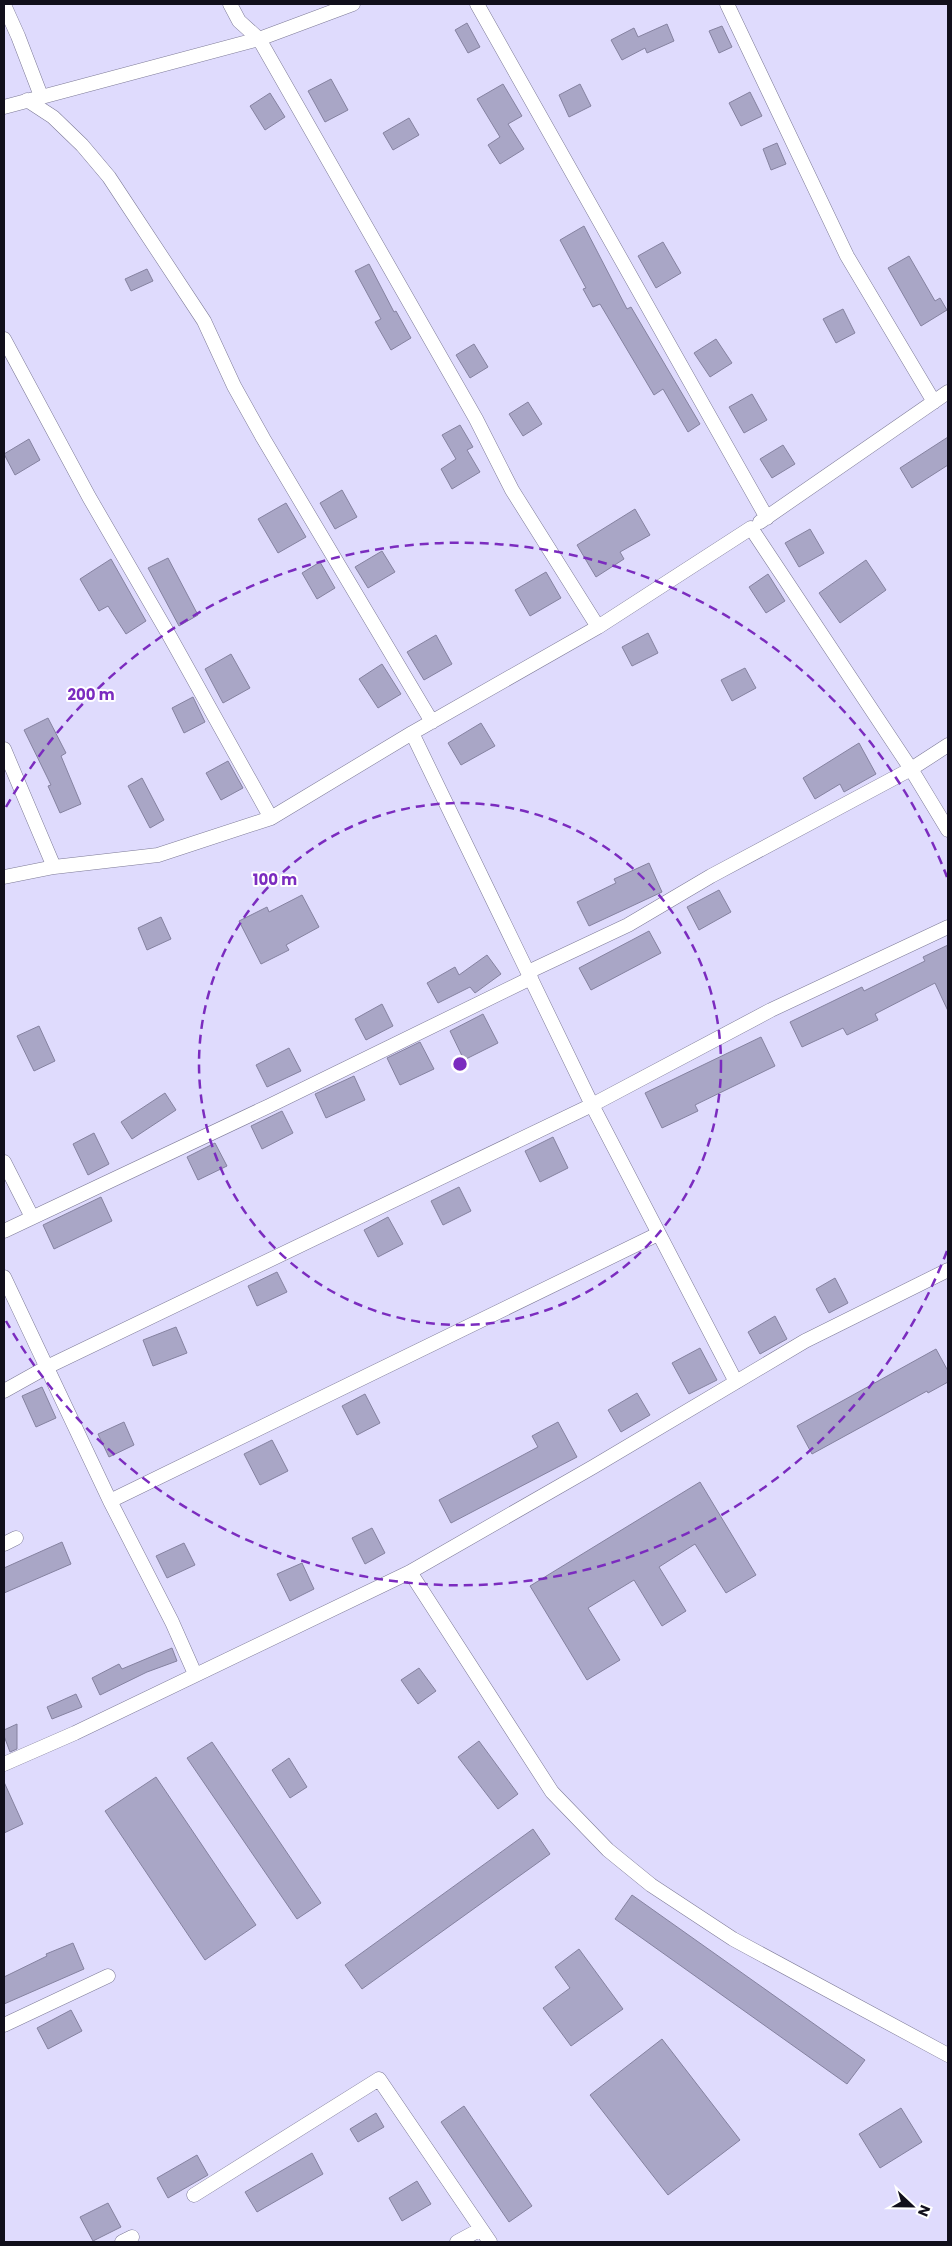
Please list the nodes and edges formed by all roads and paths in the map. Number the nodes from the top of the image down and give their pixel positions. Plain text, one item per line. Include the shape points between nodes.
1 (230, 4) edge
2 (353, 4) edge
3 (477, 4) edge
4 (727, 4) edge
5 (4, 5) edge
6 (259, 39) junction
7 (34, 98) junction
8 (4, 107) edge
9 (4, 339) edge
10 (948, 392) edge
11 (934, 402) junction
12 (767, 518) junction
13 (751, 528) junction
14 (598, 627) junction
15 (432, 722) junction
16 (412, 733) junction
17 (948, 745) edge
18 (4, 749) edge
19 (911, 769) junction
20 (271, 818) junction
21 (948, 830) edge
22 (54, 867) junction
23 (4, 877) edge
24 (948, 927) edge
25 (529, 975) junction
26 (592, 1105) junction
27 (4, 1162) edge
28 (32, 1217) junction
29 (4, 1231) edge
30 (658, 1234) junction
31 (948, 1270) edge
32 (4, 1277) edge
33 (47, 1367) junction
34 (736, 1382) junction
35 (4, 1391) edge
36 (110, 1501) junction
37 (410, 1572) junction
38 (195, 1674) junction
39 (4, 1764) edge
40 (108, 1976) dead end
41 (4, 2025) edge
42 (948, 2055) edge
43 (194, 2195) dead end
44 (481, 2229) junction
45 (457, 2242) edge
46 (490, 2242) edge

1 - 6 street via 239,21
2 - 6 street
3 - 12 street
4 - 11 street via 847,256
5 - 7 street via 18,36
6 - 7 street
6 - 14 street via 476,419 512,490
7 - 8 street
7 - 15 street via 109,177 204,321 263,438
9 - 20 street via 89,497
10 - 11 street
11 - 12 street
12 - 13 street
13 - 14 street
13 - 19 street
14 - 15 street
15 - 16 street
16 - 20 street
16 - 25 street
17 - 19 street
18 - 22 street
19 - 21 street
19 - 25 street via 711,876 628,925
20 - 22 street via 158,855
22 - 23 street
24 - 26 street via 771,1010
25 - 26 street
25 - 28 street via 118,1178
26 - 30 street
26 - 33 street
27 - 28 street
28 - 29 street
30 - 34 street
30 - 36 street
31 - 34 street via 805,1341
32 - 33 street
33 - 35 street
33 - 36 street
34 - 37 street
36 - 38 street
37 - 38 street
37 - 42 street via 552,1792 608,1850 651,1885 733,1939
38 - 39 street
40 - 41 street
43 - 44 street via 379,2079
44 - 45 street
44 - 46 street

